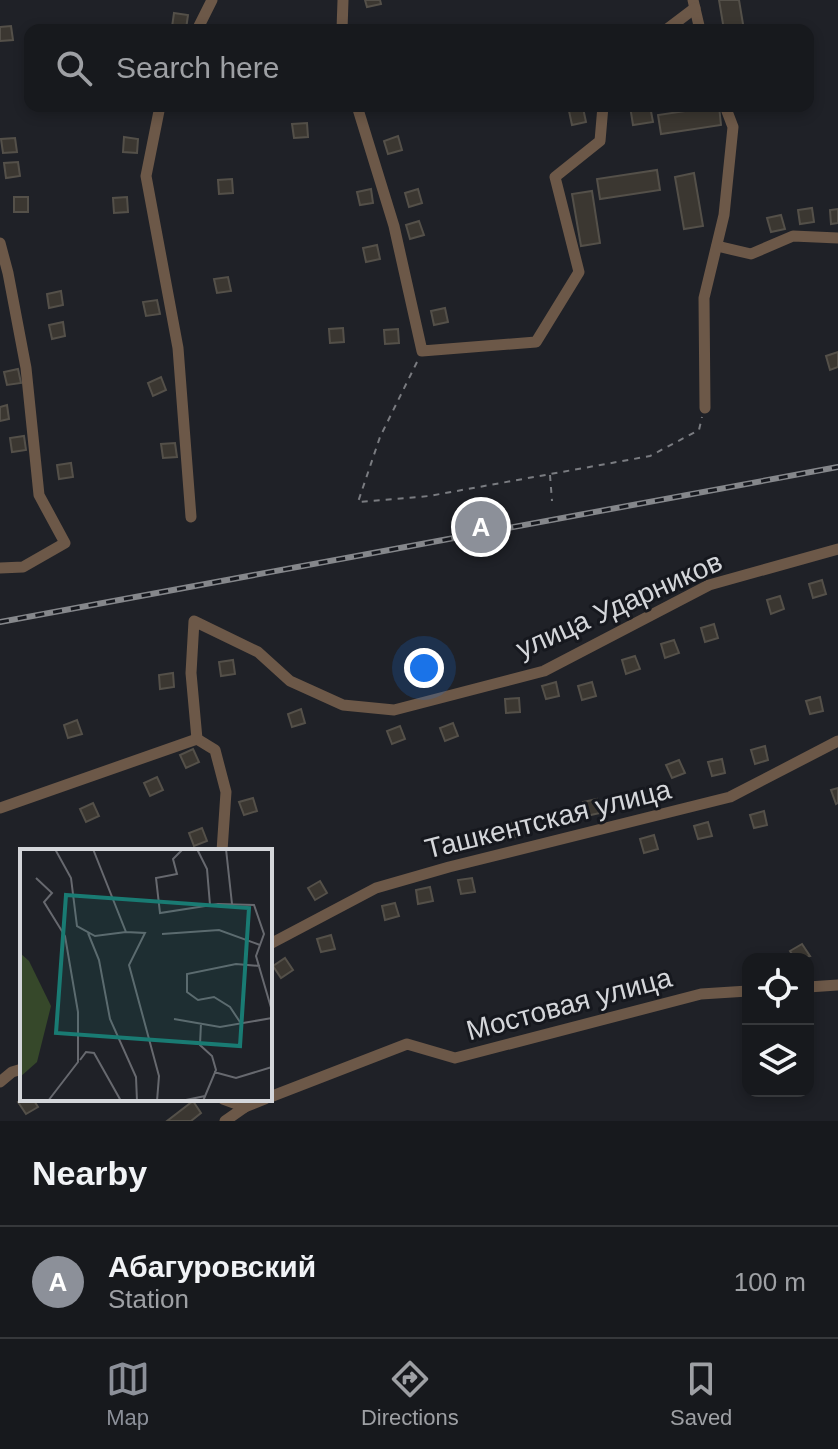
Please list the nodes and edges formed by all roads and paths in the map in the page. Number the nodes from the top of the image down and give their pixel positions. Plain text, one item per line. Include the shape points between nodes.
1 (212, 0) edge
2 (343, 0) edge
3 (694, 4) edge
4 (200, 24) edge
5 (342, 24) edge
6 (672, 24) edge
7 (699, 24) edge
8 (159, 112) edge
9 (359, 112) edge
10 (602, 112) edge
11 (727, 112) edge
12 (838, 238) edge
13 (0, 243) edge
14 (717, 246) junction
15 (422, 351) junction
16 (705, 408) joint
17 (549, 474) junction
18 (552, 501) dead end
19 (191, 517) dead end
20 (838, 549) edge
21 (0, 568) edge
22 (197, 739) junction
23 (838, 741) edge
24 (0, 808) edge
25 (222, 849) edge
26 (272, 943) edge
27 (838, 985) edge
28 (814, 987) edge
29 (742, 991) edge
30 (20, 1070) edge
31 (0, 1082) edge
32 (272, 1096) edge
33 (228, 1101) edge
34 (260, 1101) edge
35 (245, 1107) junction
36 (225, 1121) edge

1 - 4 street
2 - 5 street
3 - 6 street
3 - 7 street
8 - 19 street via 146,176 178,348
9 - 15 street via 394,226
10 - 15 street via 600,141 555,177 579,272 536,342
11 - 14 street via 733,127
12 - 14 street via 793,236 751,254
13 - 21 street via 26,368 39,495 65,543 23,567
14 - 16 street via 704,298
15 - 17 path via 380,437 358,502 429,496
16 - 17 path via 699,430 650,456
17 - 18 path
20 - 22 street, улица Ударников via 709,585 544,671 394,710 343,705 290,681 258,652 194,621 191,673
22 - 24 street
22 - 25 street via 215,750 226,792
23 - 26 street, Ташкентская улица via 730,797 376,888
27 - 28 street
29 - 32 street, Мостовая улица via 701,994 455,1058 407,1044
30 - 31 street
33 - 35 street
34 - 35 street, Мостовая улица
35 - 36 street, Мостовая улица

